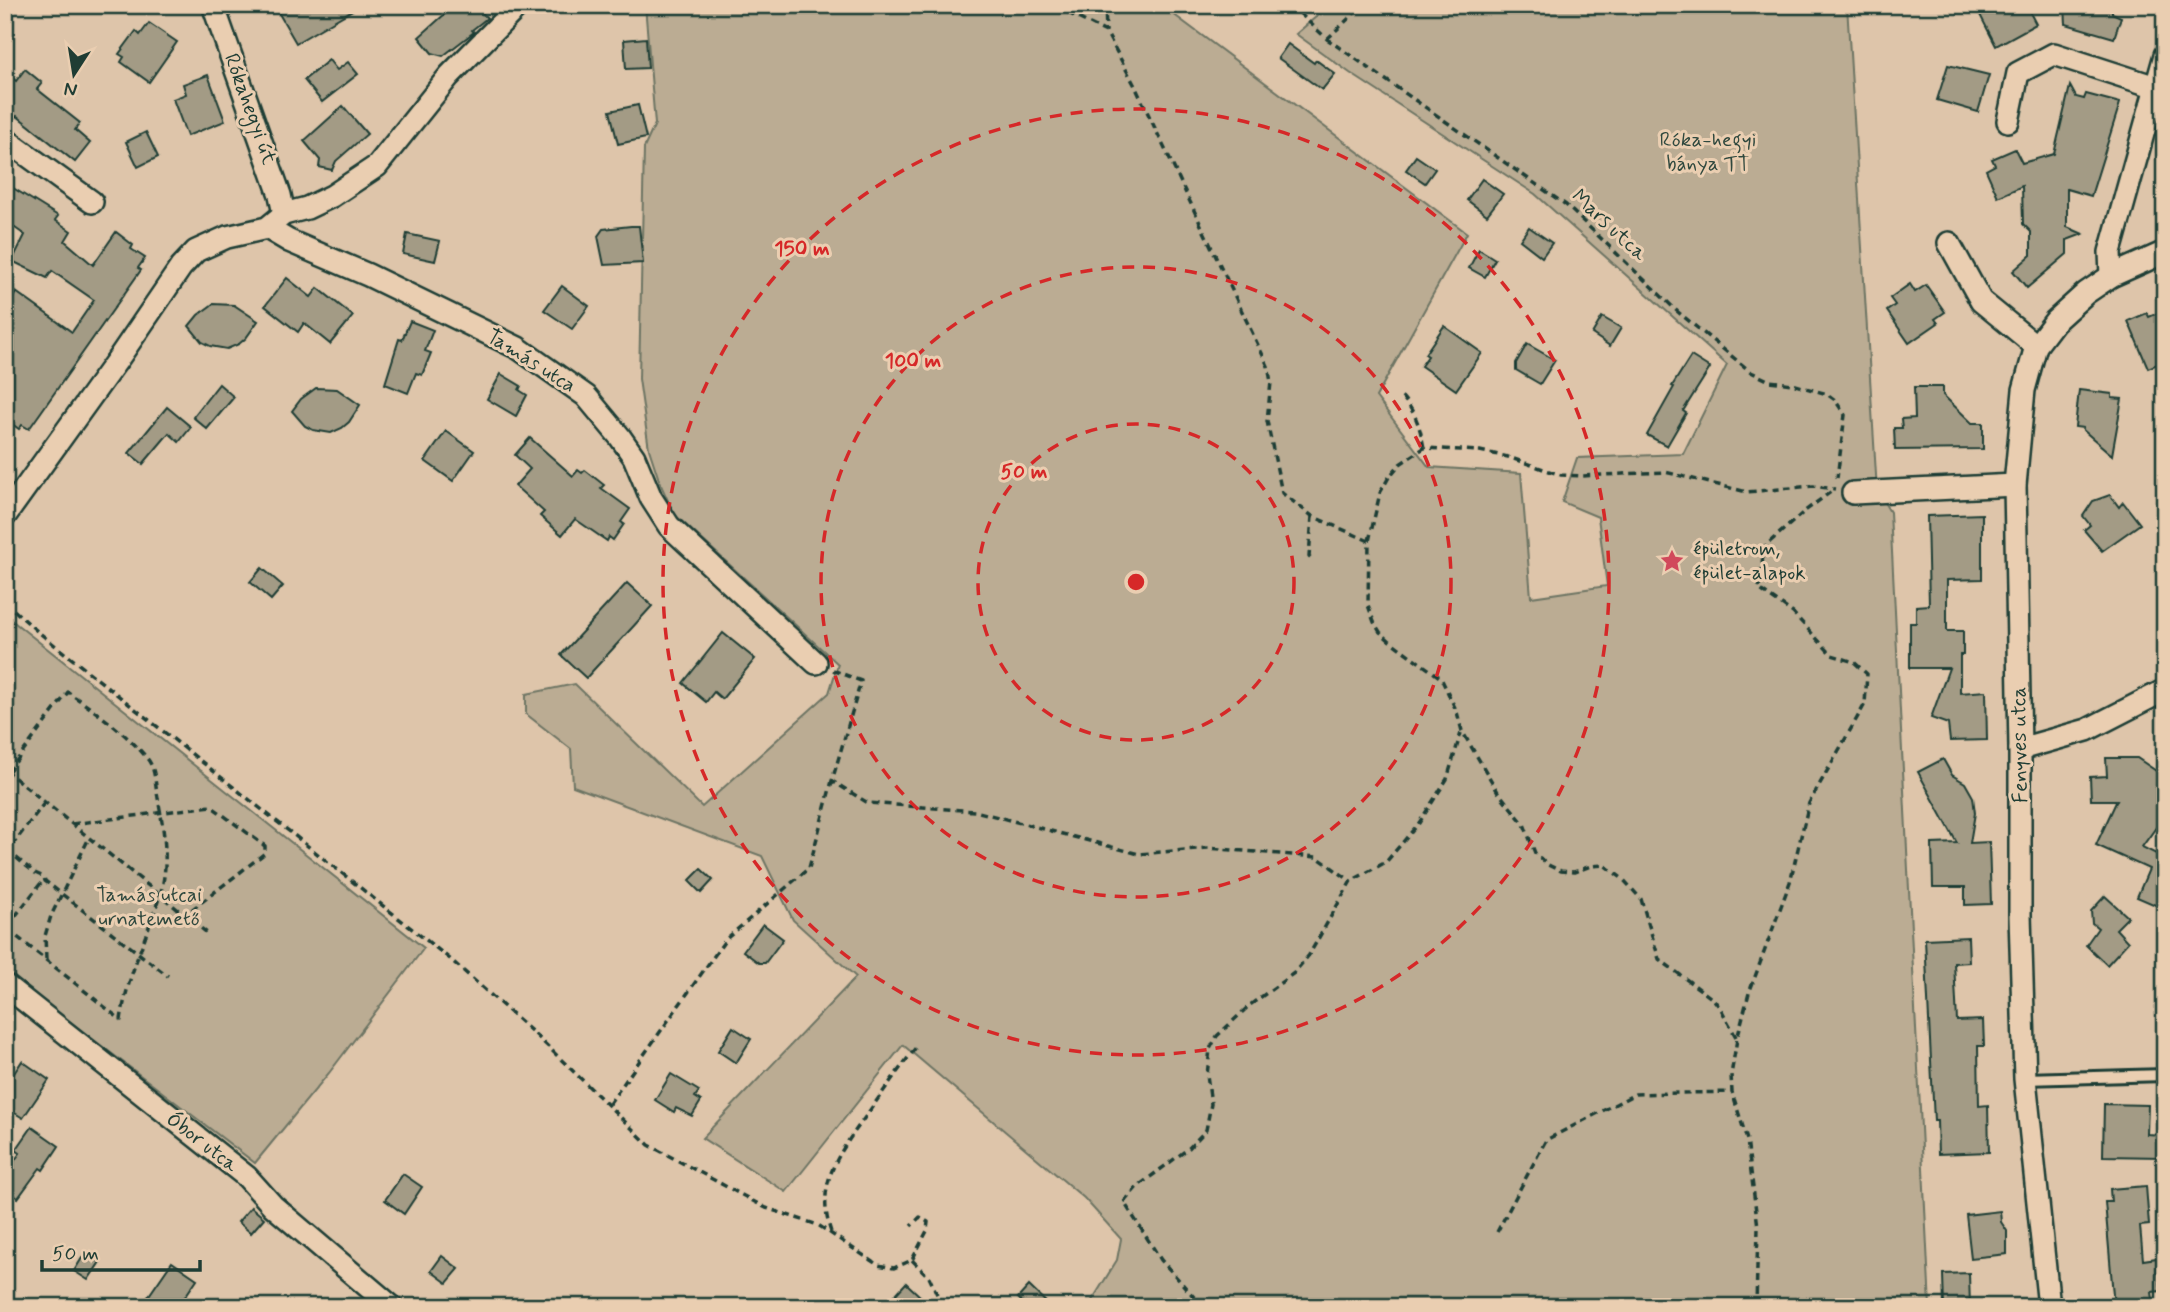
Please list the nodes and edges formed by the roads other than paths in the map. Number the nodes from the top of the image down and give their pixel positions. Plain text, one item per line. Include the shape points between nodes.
1 (212, 5) edge
2 (519, 5) edge
3 (2165, 55) edge
4 (2156, 87) junction
5 (2008, 121) dead end
6 (5, 139) edge
7 (92, 202) dead end
8 (284, 214) junction
9 (267, 228) junction
10 (1949, 243) dead end
11 (2165, 252) edge
12 (2110, 276) junction
13 (2036, 346) junction
14 (2015, 485) junction
15 (1844, 491) road end
16 (5, 516) edge
17 (816, 663) road end
18 (2165, 690) edge
19 (2021, 749) junction
20 (5, 985) edge
21 (2165, 1075) edge
22 (2025, 1079) junction
23 (392, 1307) edge
24 (2049, 1307) edge

1 - 8 street, Rókahegyi út
2 - 8 street via 449,76 377,166 332,197
3 - 4 street
4 - 5 street via 2054,54 2018,73
4 - 12 street via 2110,252
6 - 7 street
8 - 9 street
9 - 16 street via 212,243 181,267
9 - 17 street, Tamás utca via 518,348 586,396 634,457 669,526
10 - 13 street via 1981,301
11 - 12 street, Fenyves utca
12 - 13 street, Fenyves utca via 2055,321
13 - 14 street, Fenyves utca via 2024,390
14 - 15 street
14 - 19 street, Fenyves utca
18 - 19 street via 2087,730
19 - 22 street, Fenyves utca
20 - 23 street, Óbor utca via 247,1177 273,1206
21 - 22 lane
22 - 24 street, Fenyves utca

